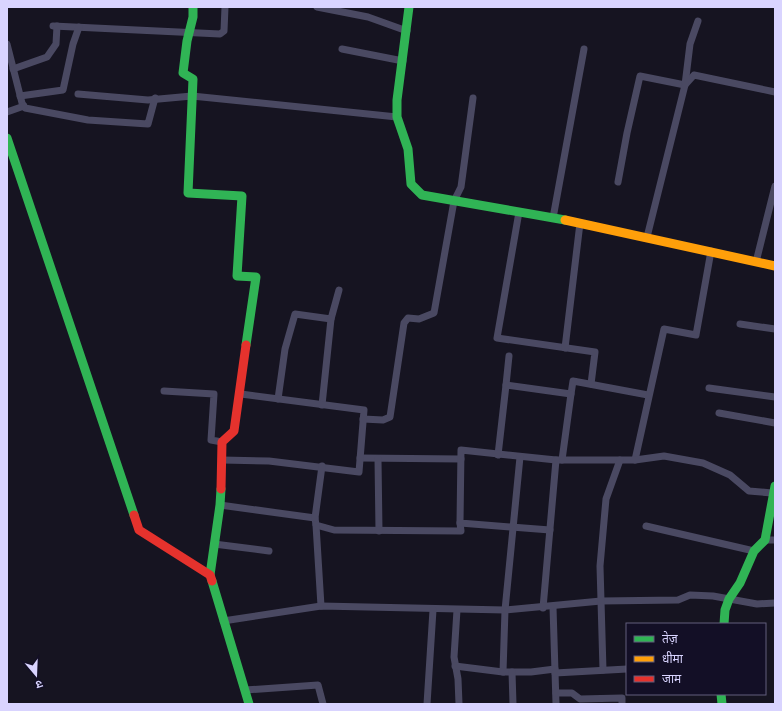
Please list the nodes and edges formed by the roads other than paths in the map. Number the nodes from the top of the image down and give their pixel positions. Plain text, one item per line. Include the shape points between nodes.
1 (193, 7) edge
2 (225, 7) edge
3 (317, 7) edge
4 (409, 7) edge
5 (698, 21) dead end
6 (79, 28) junction
7 (407, 31) junction
8 (189, 33) junction
9 (7, 44) edge
10 (342, 49) dead end
11 (584, 50) dead end
12 (402, 61) junction
13 (13, 69) junction
14 (685, 85) junction
15 (775, 92) edge
16 (78, 94) dead end
17 (20, 96) junction
18 (192, 96) junction
19 (155, 98) junction
20 (473, 98) dead end
21 (24, 106) junction
22 (7, 112) edge
23 (397, 116) junction
24 (7, 138) edge
25 (618, 182) dead end
26 (775, 186) edge
27 (454, 201) junction
28 (519, 212) junction
29 (553, 218) junction
30 (580, 223) junction
31 (647, 237) junction
32 (711, 251) junction
33 (756, 262) junction
34 (775, 266) edge
35 (339, 290) dead end
36 (331, 319) junction
37 (740, 324) dead end
38 (775, 329) edge
39 (565, 348) junction
40 (509, 356) dead end
41 (591, 384) junction
42 (506, 385) junction
43 (709, 388) dead end
44 (164, 391) dead end
45 (241, 394) junction
46 (571, 394) junction
47 (648, 395) junction
48 (775, 397) edge
49 (278, 399) junction
50 (322, 405) junction
51 (719, 413) dead end
52 (363, 419) junction
53 (775, 423) edge
54 (222, 442) junction
55 (498, 455) junction
56 (520, 457) junction
57 (360, 458) junction
58 (378, 459) junction
59 (461, 459) junction
60 (222, 460) junction
61 (559, 460) junction
62 (620, 460) junction
63 (635, 460) junction
64 (322, 466) junction
65 (774, 490) edge
66 (220, 506) junction
67 (316, 521) junction
68 (460, 523) junction
69 (646, 526) dead end
70 (512, 527) junction
71 (550, 530) junction
72 (379, 531) junction
73 (765, 540) junction
74 (775, 540) edge
75 (214, 544) junction
76 (269, 550) dead end
77 (754, 551) junction
78 (210, 575) junction
79 (729, 599) junction
80 (601, 601) junction
81 (775, 602) edge
82 (321, 606) junction
83 (553, 607) junction
84 (543, 608) junction
85 (433, 610) junction
86 (457, 610) junction
87 (504, 610) junction
88 (223, 621) junction
89 (724, 623) edge
90 (455, 666) junction
91 (626, 669) edge
92 (604, 670) junction
93 (555, 671) junction
94 (503, 672) junction
95 (512, 672) junction
96 (245, 690) junction
97 (556, 693) junction
98 (249, 704) edge
99 (324, 704) edge
100 (427, 704) edge
101 (459, 704) edge
102 (513, 704) edge
103 (556, 704) edge
104 (622, 704) edge

1 - 8 street
2 - 8 street via 222,33
3 - 7 street via 368,18
4 - 7 street
5 - 14 street via 690,44
6 - 8 street
6 - 13 street via 55,26 56,44 47,57
6 - 17 street via 73,44 64,90
7 - 12 street
8 - 18 street via 183,73 193,79
9 - 13 street
10 - 12 street
11 - 29 street
12 - 23 street
13 - 17 street
14 - 15 street via 694,75
14 - 25 street via 640,76 626,133
14 - 31 street
16 - 19 street via 148,100
17 - 21 street
18 - 19 street
18 - 23 street
18 - 45 street via 188,192 242,196 237,276 256,277 250,308 251,321
19 - 21 street via 148,124 88,120
20 - 27 street via 461,187
21 - 22 street
23 - 27 street via 408,149 411,184 422,195
24 - 78 street via 139,530
26 - 33 street
27 - 28 street
27 - 52 street via 434,313 419,319 408,318 404,323 390,417 383,420
28 - 29 street
28 - 39 street via 497,338
29 - 30 street
30 - 31 street
30 - 39 street
31 - 32 street
32 - 33 street
32 - 47 street via 696,335 664,329
33 - 34 street
35 - 36 street
36 - 49 street via 295,314 285,349
36 - 50 street
37 - 38 street
39 - 41 street via 595,352
40 - 42 street
41 - 46 street via 573,381
41 - 47 street
42 - 46 street
42 - 55 street
43 - 48 street
44 - 54 street via 214,394 211,440
45 - 49 street
45 - 54 street via 234,431
46 - 61 street
47 - 63 street
49 - 50 street
50 - 52 street via 364,410
51 - 53 street
52 - 57 street
54 - 60 street
55 - 56 street
55 - 59 street via 461,450
56 - 61 street
56 - 70 street
57 - 58 street
57 - 64 street via 359,472
58 - 59 street
58 - 72 street
59 - 68 street
60 - 64 street
60 - 66 street
61 - 62 street
61 - 71 street
62 - 63 street
62 - 80 street via 606,499 600,566
63 - 65 street via 664,456 703,463 730,475 750,490
64 - 67 street
65 - 73 street
66 - 67 street
66 - 75 street
67 - 72 street via 334,530
67 - 82 street
68 - 70 street
68 - 72 street via 461,530
69 - 77 street
70 - 71 street
70 - 87 street
71 - 84 street
73 - 74 street
73 - 77 street
75 - 76 street
75 - 78 street
77 - 79 street
78 - 88 street
79 - 80 street via 690,595 678,600
79 - 81 street via 757,604
79 - 89 street
80 - 83 street
80 - 92 street
82 - 85 street
82 - 88 street
83 - 84 street
83 - 93 street
84 - 87 street
85 - 86 street
85 - 100 street
86 - 87 street
86 - 90 street
87 - 94 street
88 - 96 street
90 - 94 street
90 - 101 street
91 - 92 street
92 - 93 street
93 - 95 street
93 - 97 street
94 - 95 street
95 - 102 street
96 - 98 street
96 - 99 street via 318,685
97 - 103 street
97 - 104 street via 572,693 580,699 622,698

